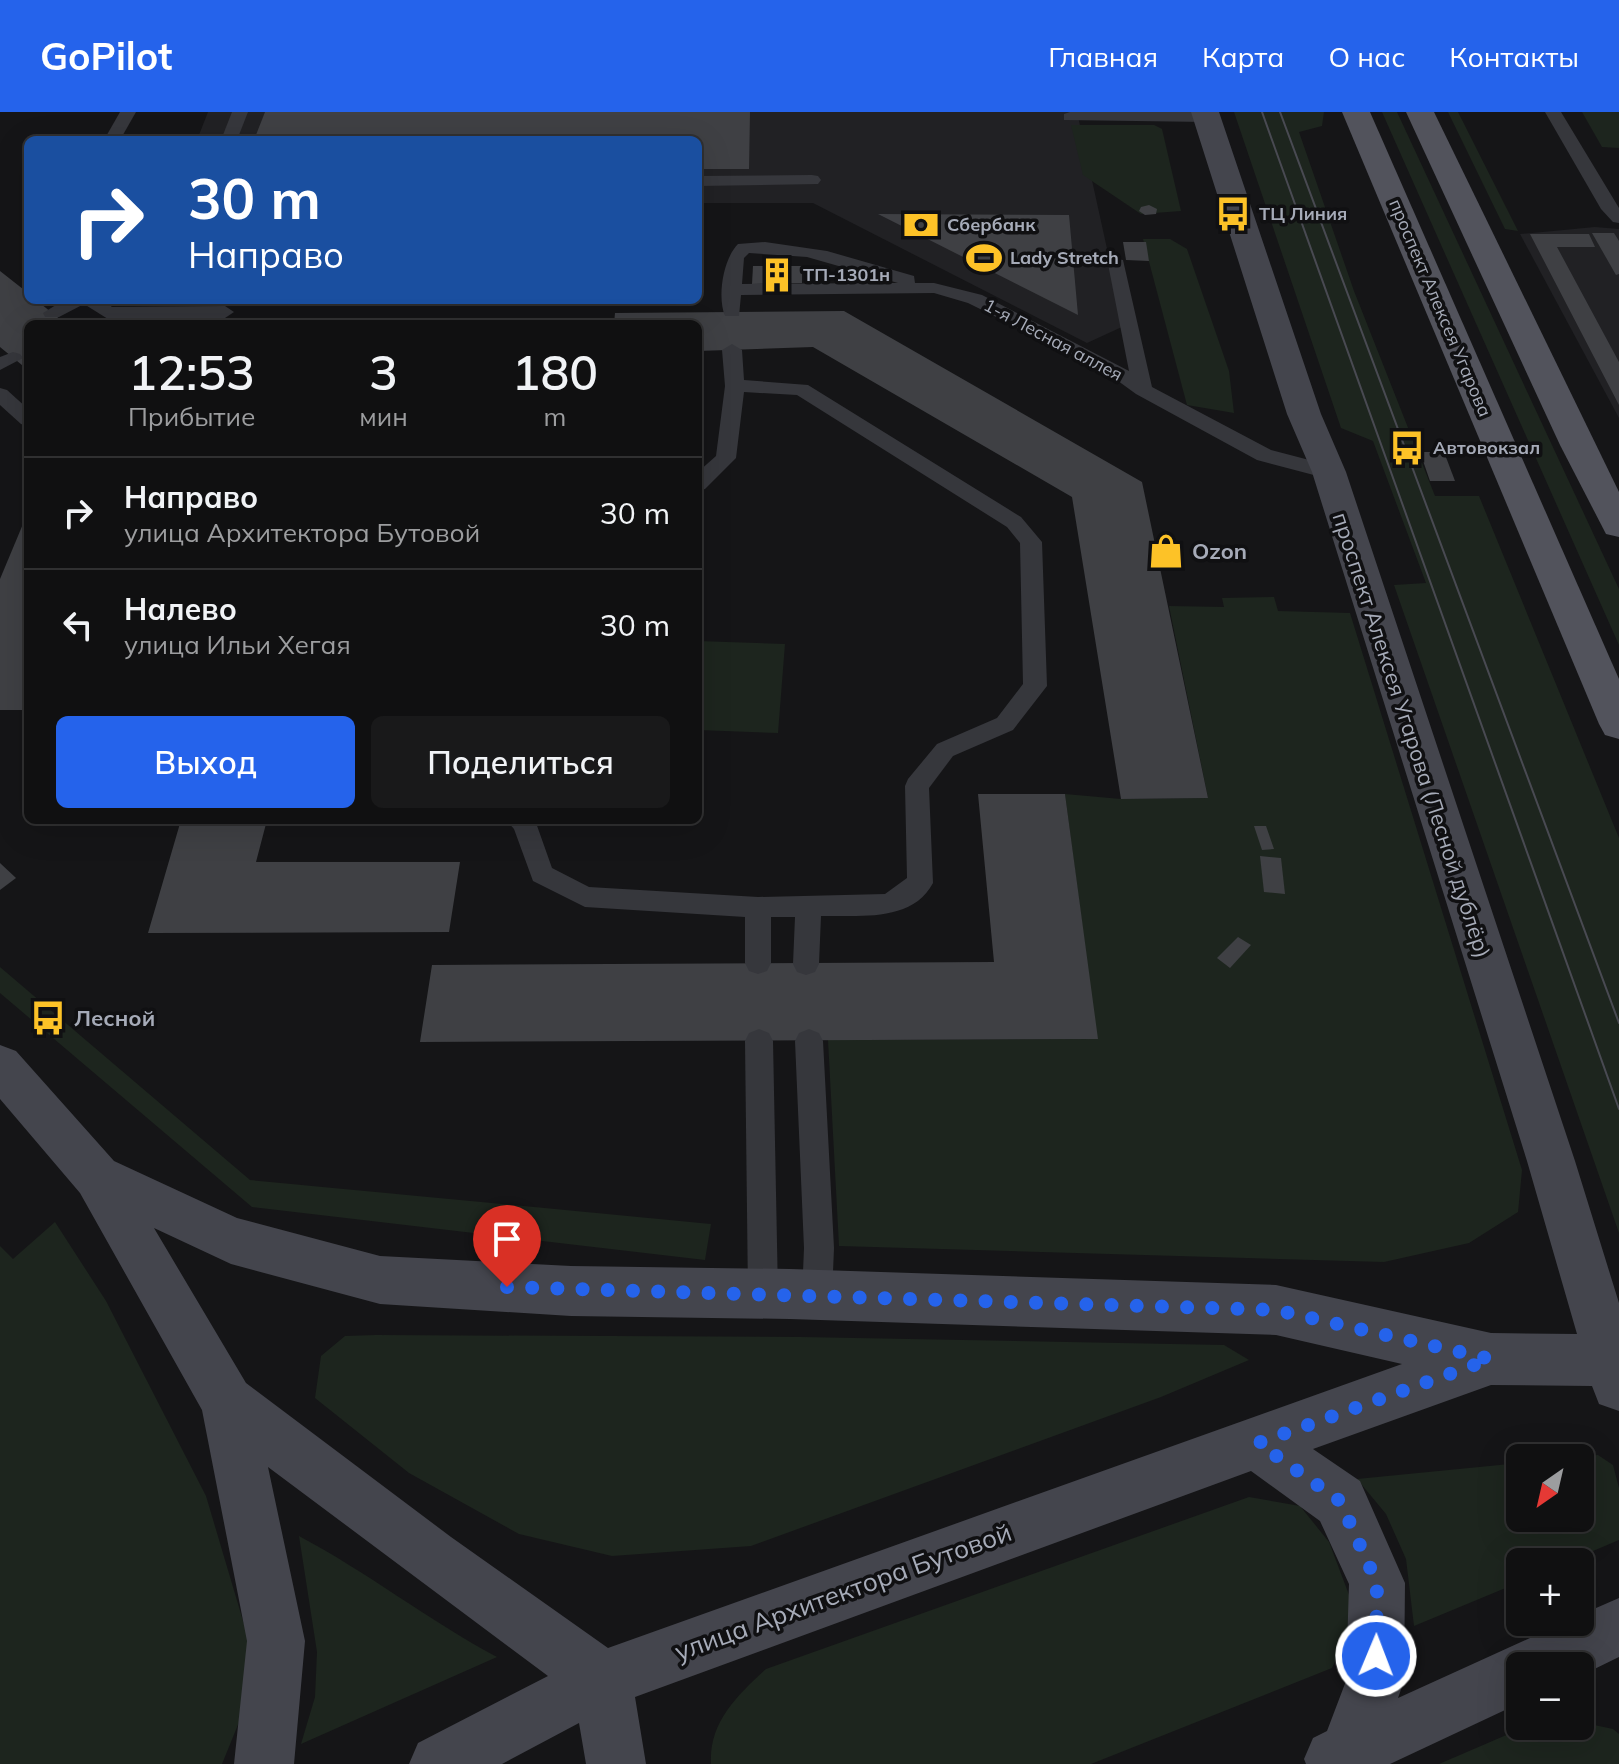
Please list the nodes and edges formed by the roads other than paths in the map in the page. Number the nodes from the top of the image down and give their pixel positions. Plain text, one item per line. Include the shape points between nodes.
1 (128, 112) edge
2 (240, 112) edge
3 (1356, 112) edge
4 (1420, 112) edge
5 (1553, 112) edge
6 (1206, 114) edge
7 (1070, 117) dead end
8 (114, 136) edge
9 (231, 136) edge
10 (812, 180) dead end
11 (702, 181) edge
12 (1616, 213) edge
13 (1117, 264) dead end
14 (934, 288) junction
15 (732, 290) junction
16 (70, 304) edge
17 (96, 304) edge
18 (225, 312) dead end
19 (732, 312) dead end
20 (52, 313) dead end
21 (108, 313) junction
22 (92, 320) edge
23 (732, 350) dead end
24 (735, 386) junction
25 (1143, 390) junction
26 (0, 394) edge
27 (24, 416) edge
28 (1329, 472) junction
29 (702, 480) edge
30 (1619, 525) edge
31 (1619, 724) edge
32 (524, 824) edge
33 (808, 906) junction
34 (758, 907) junction
35 (758, 963) dead end
36 (806, 964) dead end
37 (759, 1041) dead end
38 (809, 1041) dead end
39 (0, 1065) edge
40 (97, 1177) junction
41 (763, 1294) junction
42 (817, 1296) junction
43 (1491, 1359) junction
44 (1616, 1369) edge
45 (227, 1402) junction
46 (1258, 1443) junction
47 (1619, 1627) edge
48 (1566, 1652) edge
49 (602, 1680) junction
50 (1506, 1680) edge
51 (1335, 1759) edge
52 (264, 1764) edge
53 (439, 1764) edge
54 (616, 1764) edge

1 - 8 lane
2 - 9 lane
3 - 31 main road, проспект Алексея Угарова
4 - 30 main road
5 - 12 lane
6 - 7 lane
6 - 28 main road, проспект Алексея Угарова (Лесной дублёр) via 1304,414
10 - 11 lane
13 - 25 lane
14 - 15 lane, 1-я Лесная аллея
14 - 15 lane via 822,254 771,245 744,248 735,257
14 - 25 lane, 1-я Лесная аллея via 988,305 1110,366
15 - 19 lane
16 - 20 lane
17 - 21 lane
18 - 21 lane
21 - 22 lane
23 - 24 lane
24 - 29 lane via 726,458
24 - 33 lane via 801,389 1014,522 1031,542 1035,686 1005,724 945,750 917,786 920,883 890,904
25 - 28 lane, 1-я Лесная аллея via 1264,455
26 - 27 lane
28 - 44 main road, проспект Алексея Угарова (Лесной дублёр)
32 - 34 lane via 542,874 585,897
33 - 34 lane
33 - 36 lane
34 - 35 lane
37 - 41 lane
38 - 42 lane
39 - 40 main road
40 - 41 main road via 231,1240 380,1280 571,1291
40 - 45 main road
41 - 42 main road
42 - 43 main road via 1276,1310
43 - 44 main road
43 - 46 main road, улица Архитектора Бутовой
45 - 49 main road
45 - 52 main road via 276,1641
46 - 49 main road, улица Архитектора Бутовой
46 - 51 main road via 1340,1501 1377,1583 1375,1681
47 - 48 main road
49 - 53 main road, улица Архитектора Бутовой
49 - 54 main road
50 - 51 main road

